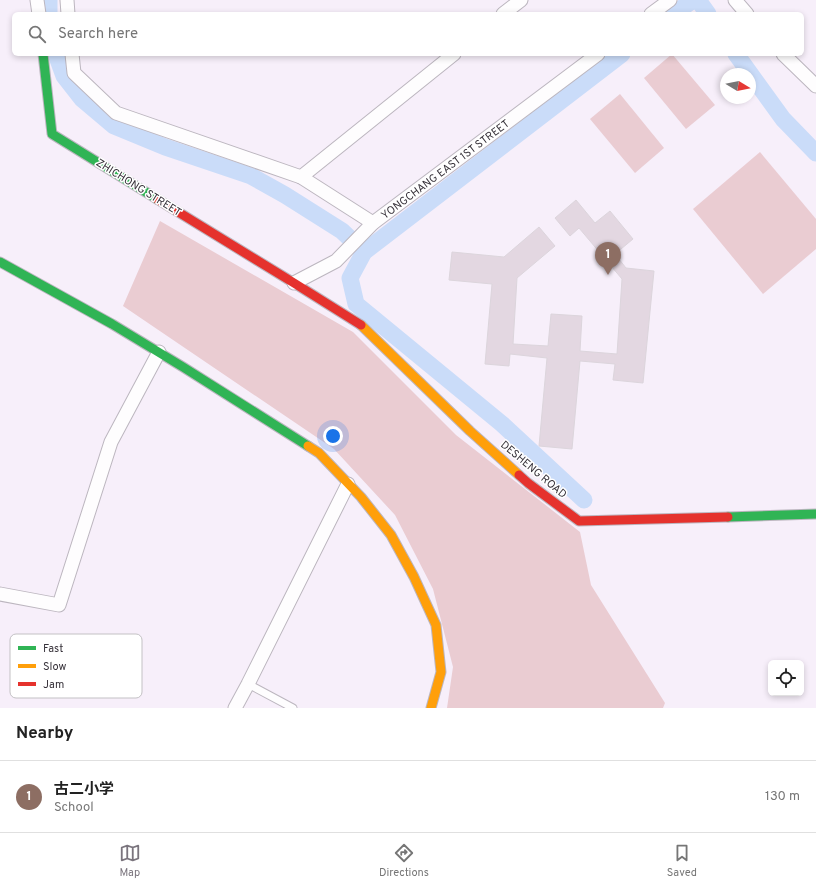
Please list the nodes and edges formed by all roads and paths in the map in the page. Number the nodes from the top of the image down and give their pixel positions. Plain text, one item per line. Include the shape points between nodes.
1 (37, 0) edge
2 (67, 0) edge
3 (521, 0) edge
4 (670, 0) edge
5 (735, 0) edge
6 (39, 12) edge
7 (68, 12) edge
8 (506, 12) edge
9 (654, 12) edge
10 (745, 12) edge
11 (43, 56) edge
12 (72, 56) edge
13 (452, 56) edge
14 (595, 56) edge
15 (785, 56) edge
16 (816, 86) edge
17 (301, 177) junction
18 (373, 223) junction
19 (0, 262) edge
20 (294, 283) junction
21 (159, 352) junction
22 (348, 484) junction
23 (816, 514) edge
24 (0, 594) edge
25 (248, 684) junction
26 (235, 708) edge
27 (293, 708) edge
28 (431, 708) edge

1 - 6 street
2 - 7 street
3 - 8 street
4 - 9 street
5 - 10 street
11 - 20 street, ZHICHONG STREET via 52,134
12 - 17 street via 74,73 116,113
13 - 17 street
14 - 18 street, YONGCHANG EAST 1ST STREET
15 - 16 street
17 - 18 street
18 - 20 street, YONGCHANG EAST 1ST STREET via 336,261
19 - 21 street
20 - 23 street, DESHENG ROAD via 363,327 470,431 528,483 580,521
21 - 22 street via 319,453
21 - 24 street via 111,442 59,605
22 - 25 street
22 - 28 street via 391,535 436,625 441,672
25 - 26 street
25 - 27 lane

